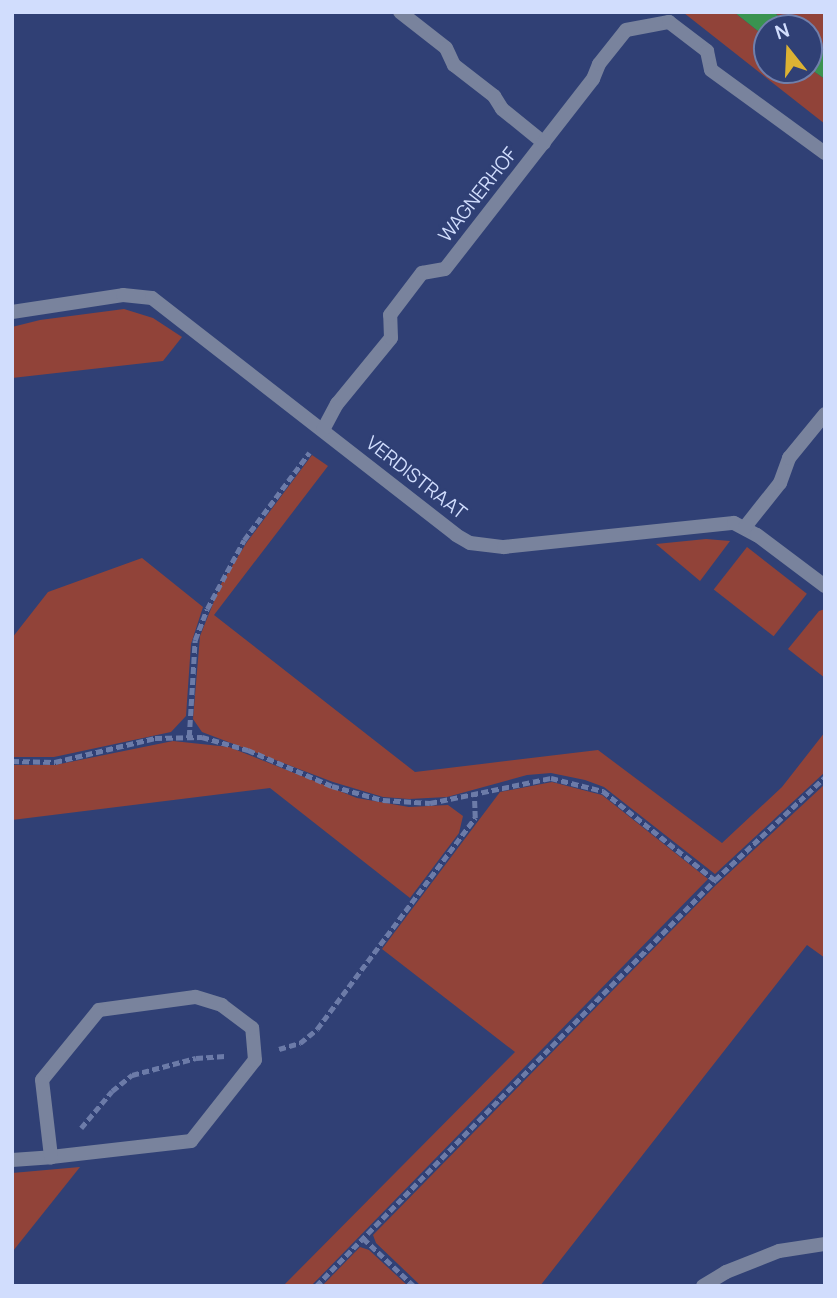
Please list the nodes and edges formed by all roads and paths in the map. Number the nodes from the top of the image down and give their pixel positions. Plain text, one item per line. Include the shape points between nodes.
1 (400, 12) edge
2 (544, 143) junction
3 (825, 153) edge
4 (12, 312) edge
5 (825, 414) edge
6 (323, 430) junction
7 (745, 527) junction
8 (825, 586) edge
9 (189, 737) junction
10 (12, 761) edge
11 (825, 777) edge
12 (474, 794) junction
13 (715, 880) junction
14 (254, 1053) junction
15 (51, 1157) junction
16 (12, 1160) edge
17 (363, 1238) junction
18 (825, 1244) edge
19 (316, 1286) edge
20 (414, 1286) edge
21 (703, 1286) edge

1 - 2 street, WAGNERHOF via 446,48 454,65
2 - 3 street, WAGNERHOF via 626,30 669,22 707,51 710,70
2 - 6 street, WAGNERHOF via 444,269 422,273 398,304 390,315 391,338 337,404
4 - 6 street, VERDISTRAAT via 123,295 152,298
5 - 7 street via 789,458 780,483
6 - 7 street, VERDISTRAAT via 456,535 486,547 722,522
6 - 9 path via 244,540 206,609 195,640
7 - 8 street
9 - 10 path via 155,738 55,762
9 - 12 path via 229,743 321,782 383,800 430,803
11 - 13 path
12 - 13 path via 551,778 593,788 627,808
12 - 14 path via 475,818 317,1028 300,1043
13 - 17 path
14 - 15 path via 196,1058 132,1075
14 - 15 street via 255,1060 191,1141
14 - 15 street via 251,1028 222,1005 195,997 99,1010 42,1080
15 - 16 street
17 - 19 path
17 - 20 path
18 - 21 street via 779,1251

